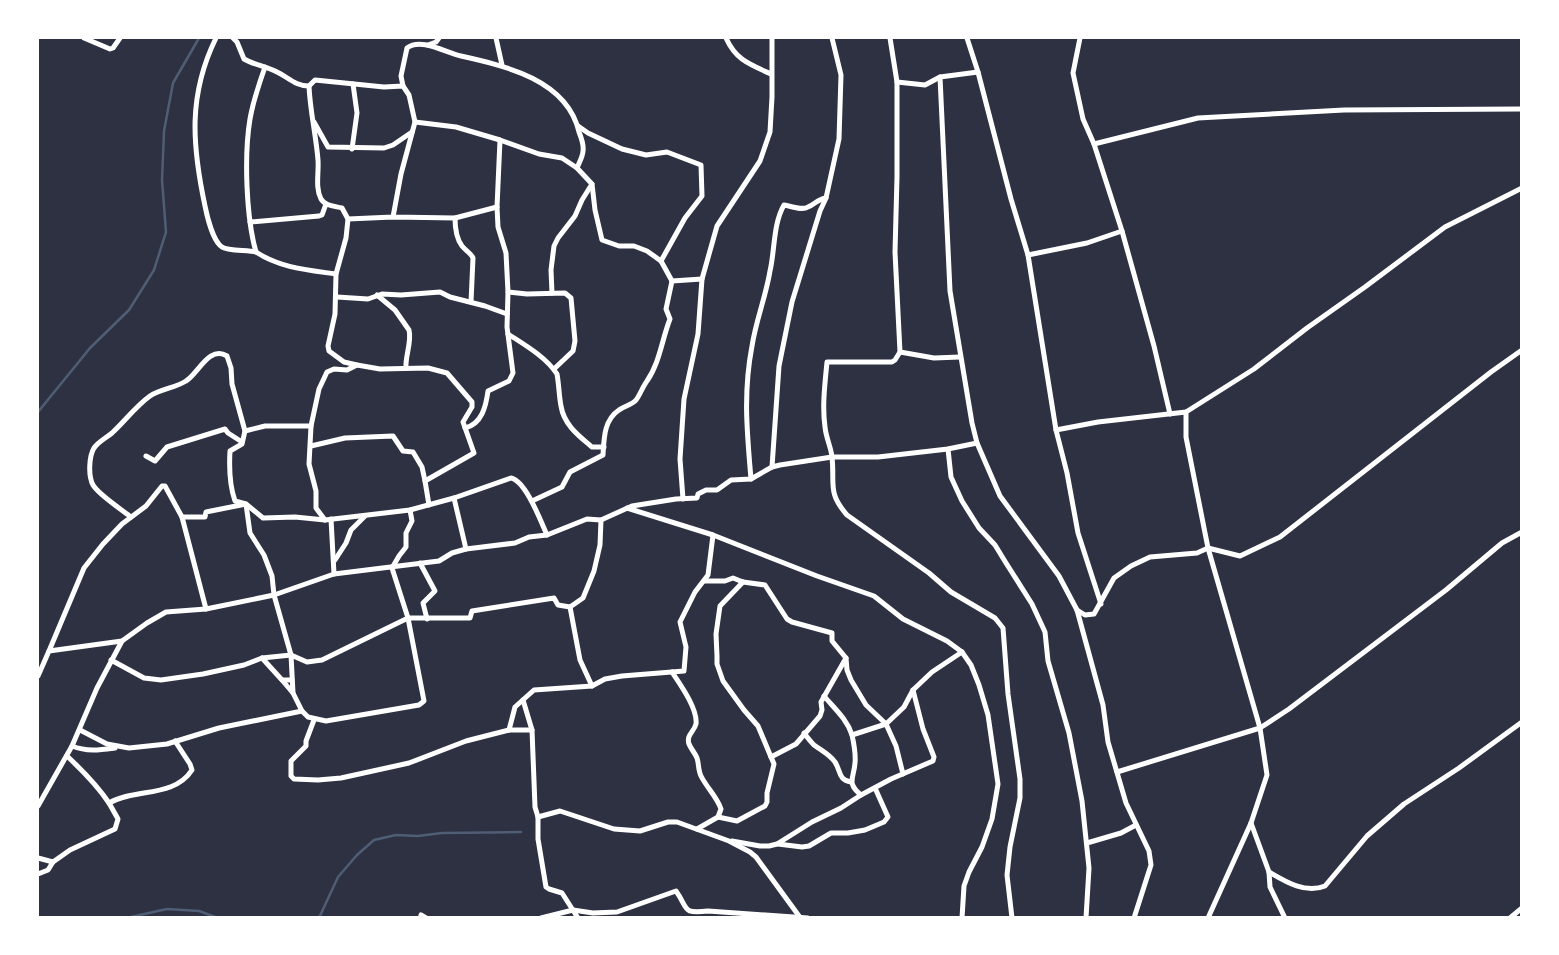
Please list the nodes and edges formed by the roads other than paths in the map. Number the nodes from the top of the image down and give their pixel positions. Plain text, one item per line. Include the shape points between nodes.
1 (84, 38) edge
2 (120, 38) edge
3 (216, 38) edge
4 (233, 38) edge
5 (439, 38) edge
6 (496, 38) edge
7 (726, 38) edge
8 (772, 38) edge
9 (832, 38) edge
10 (890, 38) edge
11 (967, 38) edge
12 (1080, 38) edge
13 (428, 45) junction
14 (502, 65) junction
15 (264, 67) junction
16 (978, 72) junction
17 (771, 74) junction
18 (940, 77) junction
19 (898, 82) junction
20 (353, 84) junction
21 (309, 86) junction
22 (403, 86) junction
23 (1522, 109) edge
24 (312, 121) junction
25 (415, 122) junction
26 (578, 126) junction
27 (412, 132) junction
28 (500, 140) junction
29 (1094, 144) junction
30 (352, 149) junction
31 (577, 168) junction
32 (592, 184) junction
33 (1522, 188) edge
34 (826, 198) junction
35 (326, 204) junction
36 (497, 207) junction
37 (392, 217) junction
38 (455, 218) junction
39 (348, 219) junction
40 (250, 222) junction
41 (1122, 232) junction
42 (256, 252) junction
43 (1028, 255) junction
44 (661, 261) junction
45 (336, 274) junction
46 (702, 279) junction
47 (672, 281) junction
48 (508, 292) junction
49 (552, 293) junction
50 (377, 295) junction
51 (337, 297) junction
52 (472, 302) junction
53 (507, 314) junction
54 (508, 334) junction
55 (1522, 350) edge
56 (900, 352) junction
57 (1512, 356) junction
58 (1522, 356) edge
59 (960, 357) junction
60 (357, 365) junction
61 (406, 368) junction
62 (554, 369) junction
63 (1186, 412) junction
64 (1170, 414) junction
65 (311, 426) junction
66 (465, 428) junction
67 (1056, 430) junction
68 (244, 431) junction
69 (242, 442) junction
70 (977, 443) junction
71 (311, 446) junction
72 (604, 447) junction
73 (948, 448) junction
74 (146, 456) dead end
75 (832, 457) junction
76 (772, 467) junction
77 (751, 479) junction
78 (425, 481) junction
79 (454, 498) junction
80 (683, 499) junction
81 (532, 501) junction
82 (246, 504) junction
83 (429, 505) junction
84 (626, 508) junction
85 (410, 510) junction
86 (365, 515) junction
87 (131, 517) junction
88 (182, 517) junction
89 (328, 519) junction
90 (601, 520) junction
91 (1522, 532) edge
92 (547, 535) junction
93 (713, 535) junction
94 (1208, 548) junction
95 (466, 549) junction
96 (334, 560) junction
97 (420, 563) junction
98 (392, 568) junction
99 (334, 574) junction
100 (705, 581) junction
101 (743, 582) junction
102 (274, 595) junction
103 (1101, 604) junction
104 (570, 607) junction
105 (206, 609) junction
106 (1077, 610) junction
107 (408, 618) junction
108 (427, 619) junction
109 (122, 641) junction
110 (49, 651) junction
111 (962, 652) junction
112 (291, 656) junction
113 (262, 658) junction
114 (846, 658) junction
115 (111, 660) junction
116 (672, 672) junction
117 (38, 676) edge
118 (282, 680) junction
119 (292, 680) junction
120 (592, 686) junction
121 (914, 690) junction
122 (293, 692) junction
123 (824, 696) junction
124 (522, 700) junction
125 (302, 712) junction
126 (314, 720) junction
127 (1522, 722) edge
128 (886, 724) junction
129 (1260, 728) junction
130 (80, 730) junction
131 (509, 730) junction
132 (532, 730) junction
133 (804, 733) junction
134 (852, 735) junction
135 (175, 741) junction
136 (72, 746) junction
137 (120, 747) junction
138 (66, 756) junction
139 (771, 756) junction
140 (1117, 772) junction
141 (903, 774) junction
142 (851, 782) junction
143 (875, 788) junction
144 (861, 795) junction
145 (109, 803) junction
146 (38, 806) edge
147 (538, 817) junction
148 (718, 817) junction
149 (1251, 823) junction
150 (1136, 825) junction
151 (697, 829) junction
152 (729, 841) junction
153 (1086, 843) junction
154 (777, 844) junction
155 (38, 858) edge
156 (52, 862) junction
157 (1269, 872) junction
158 (38, 874) edge
159 (1522, 908) edge
160 (573, 910) junction
161 (799, 916) edge
162 (541, 918) edge
163 (578, 918) edge
164 (808, 918) edge
165 (962, 918) edge
166 (1012, 918) edge
167 (1086, 918) edge
168 (1134, 918) edge
169 (1208, 918) edge
170 (1285, 918) edge
171 (1510, 918) edge

1 - 2 street via 110,49
3 - 42 street via 198,87 195,113 194,145 202,194 216,241 228,250
4 - 15 street via 244,59
5 - 13 street
6 - 14 street
7 - 17 street via 732,51
8 - 17 street
9 - 34 street via 841,75 839,139
10 - 19 street
11 - 16 street
12 - 29 street via 1073,73 1082,119
13 - 14 street
13 - 22 street via 407,48 401,76
14 - 26 street via 560,97
15 - 21 street via 302,86
15 - 40 street via 248,134
16 - 18 street
16 - 43 street
17 - 46 street via 770,132 760,161 717,226
18 - 19 street via 925,85
18 - 59 street via 950,292
19 - 56 street via 895,252
20 - 21 street via 317,80
20 - 22 street
20 - 30 street via 357,114
21 - 24 street
22 - 25 street via 409,95
23 - 29 street via 1344,110 1198,118
24 - 30 street via 328,147
24 - 35 street via 318,161 317,184 321,199
25 - 27 street
25 - 28 street via 456,127
26 - 31 street via 583,150
26 - 44 street via 622,149 646,155 667,152 701,165 702,196 685,218
27 - 30 street via 384,148
27 - 37 street
28 - 31 street via 539,154 562,158
28 - 36 street
29 - 41 street
31 - 32 street
32 - 44 street via 602,240 619,246 634,246
32 - 49 street via 554,246
33 - 63 street via 1445,227 1254,369
34 - 76 street via 792,302 778,366
34 - 77 street via 807,208 784,205 779,215 770,274 748,371 745,400
35 - 39 street via 342,208
35 - 40 street via 319,216
36 - 38 street
36 - 48 street via 498,226 506,253
37 - 38 street
37 - 39 street
38 - 52 street via 456,234 473,258
39 - 45 street
40 - 42 street
41 - 43 street
41 - 64 street
42 - 45 street via 297,269
43 - 67 street
44 - 47 street
45 - 51 street
46 - 47 street
46 - 80 street via 698,334 684,399 680,459
47 - 72 street via 666,309 670,319 661,351 636,401 612,415
48 - 49 street
48 - 53 street
49 - 62 street via 565,293 571,298 576,333 573,350
50 - 51 street via 368,299
50 - 52 street via 440,292
50 - 61 street via 395,310 410,334
51 - 60 street via 328,349 344,362
52 - 53 street
53 - 54 street
54 - 62 street
54 - 66 street via 513,373 509,381 488,391 483,414 472,426
55 - 57 street
56 - 59 street via 934,358
56 - 75 street via 892,362 827,362 825,428
57 - 58 street
57 - 94 street via 1280,537 1240,556
59 - 70 street
60 - 61 street via 380,369
60 - 65 street via 347,370 327,372
61 - 66 street via 428,368 447,373 472,402 464,422
62 - 72 street via 561,409 570,428 592,447
63 - 64 street
63 - 94 street via 1186,437
64 - 67 street
65 - 68 street via 265,426
65 - 71 street
66 - 78 street via 474,453
67 - 103 street via 1078,533
68 - 69 street
68 - 87 street via 232,384 230,360 224,354 205,360 186,381 152,394 95,446 89,473 94,487
69 - 74 street via 225,429 168,447 156,461
69 - 82 street via 230,450 229,474 235,501
70 - 73 street
70 - 106 street via 1000,496 1059,576
71 - 78 street via 345,438 393,436 403,450 413,452 418,458
71 - 89 street via 309,464 316,491 315,504 318,512
72 - 81 street via 602,457 570,472 562,487
73 - 75 street via 878,457
73 - 153 street via 951,477 962,502 1022,587 1044,632 1048,661 1069,733 1082,800
75 - 76 street
75 - 166 street via 832,490 847,515 951,592 994,618 1003,628 1020,780 1007,875
76 - 77 street
77 - 80 street via 731,480 717,490 698,494 697,498
78 - 83 street
79 - 81 street via 512,478
79 - 83 street
79 - 95 street
80 - 84 street
81 - 92 street
82 - 88 street via 206,512 205,517
82 - 89 street via 263,518
82 - 102 street via 250,533 264,555 272,576
83 - 85 street
84 - 90 street
84 - 93 street
85 - 86 street
85 - 98 street via 412,521 406,533 406,548
86 - 89 street
86 - 96 street via 351,530
87 - 88 street via 164,486
87 - 110 street via 84,568
88 - 105 street
89 - 96 street
90 - 92 street via 587,519
90 - 104 street via 594,571 583,598
91 - 129 street via 1502,543 1446,590
92 - 95 street
93 - 100 street via 710,568
93 - 111 street via 874,596 903,619
94 - 103 street via 1197,553 1150,557 1131,566 1114,578
94 - 129 street
95 - 97 street via 439,561
96 - 99 street
97 - 98 street
97 - 108 street via 435,591 423,603
98 - 99 street
98 - 107 street
99 - 102 street
100 - 101 street via 732,578
100 - 116 street via 695,592 680,622 686,647 684,669
101 - 114 street via 766,584 787,619 832,633 832,640
101 - 139 street via 720,606 716,634 717,664 723,681 758,726
102 - 105 street
102 - 112 street
103 - 106 street via 1094,614 1085,615
104 - 108 street via 558,605 554,598 472,611 470,618
104 - 120 street via 580,660
105 - 109 street via 166,612
106 - 140 street
107 - 108 street
107 - 112 street via 322,660 307,662
107 - 126 street via 424,698 422,703 326,721
109 - 110 street
109 - 115 street
110 - 117 street
111 - 121 street via 932,672
111 - 165 street via 971,665 988,715 998,784 992,819 964,886
112 - 113 street
112 - 119 street
113 - 115 street via 244,665 161,680 144,678
113 - 118 street
114 - 123 street
114 - 128 street via 847,670 866,705
115 - 130 street
116 - 120 street via 622,676 605,679
116 - 148 street via 691,702 696,724 688,740 698,760 701,776 721,809
118 - 119 street
118 - 122 street
119 - 122 street
120 - 124 street via 534,690
121 - 128 street via 904,707
121 - 141 street via 934,759
122 - 125 street
123 - 133 street via 820,716
123 - 134 street
124 - 131 street via 514,709
124 - 132 street
125 - 126 street
125 - 135 street via 219,728
126 - 131 street via 306,746 291,762 294,779 341,778 409,763 466,741
127 - 157 street via 1404,804 1367,836 1326,886 1308,890
128 - 134 street
128 - 141 street
129 - 140 street
129 - 149 street via 1266,775
130 - 136 street
130 - 137 street via 101,742
131 - 132 street
132 - 147 street
133 - 139 street via 796,744
133 - 142 street via 830,756 844,780
134 - 142 street via 855,757
135 - 137 street
135 - 145 street via 192,770 186,779 173,786
136 - 137 street via 94,751
136 - 138 street
138 - 145 street via 86,773
138 - 146 street
139 - 148 street via 774,764 765,806 737,821
140 - 150 street
141 - 143 street
142 - 144 street
143 - 144 street
143 - 154 street via 888,817 884,822 857,832 831,833 809,846
144 - 154 street
145 - 156 street via 118,819 115,829
147 - 151 street via 560,811 614,829 640,831 668,822
147 - 160 street via 538,839 546,886 562,893
148 - 151 street
149 - 157 street
149 - 169 street
150 - 153 street
150 - 168 street via 1149,851 1151,865
151 - 152 street
152 - 154 street via 760,846
152 - 161 street via 756,857
153 - 167 street
155 - 156 street
156 - 158 street via 48,870
157 - 170 street via 1270,887
159 - 171 street
160 - 161 street via 617,912 676,891 682,903 693,913
160 - 162 street
160 - 163 street
161 - 164 street

